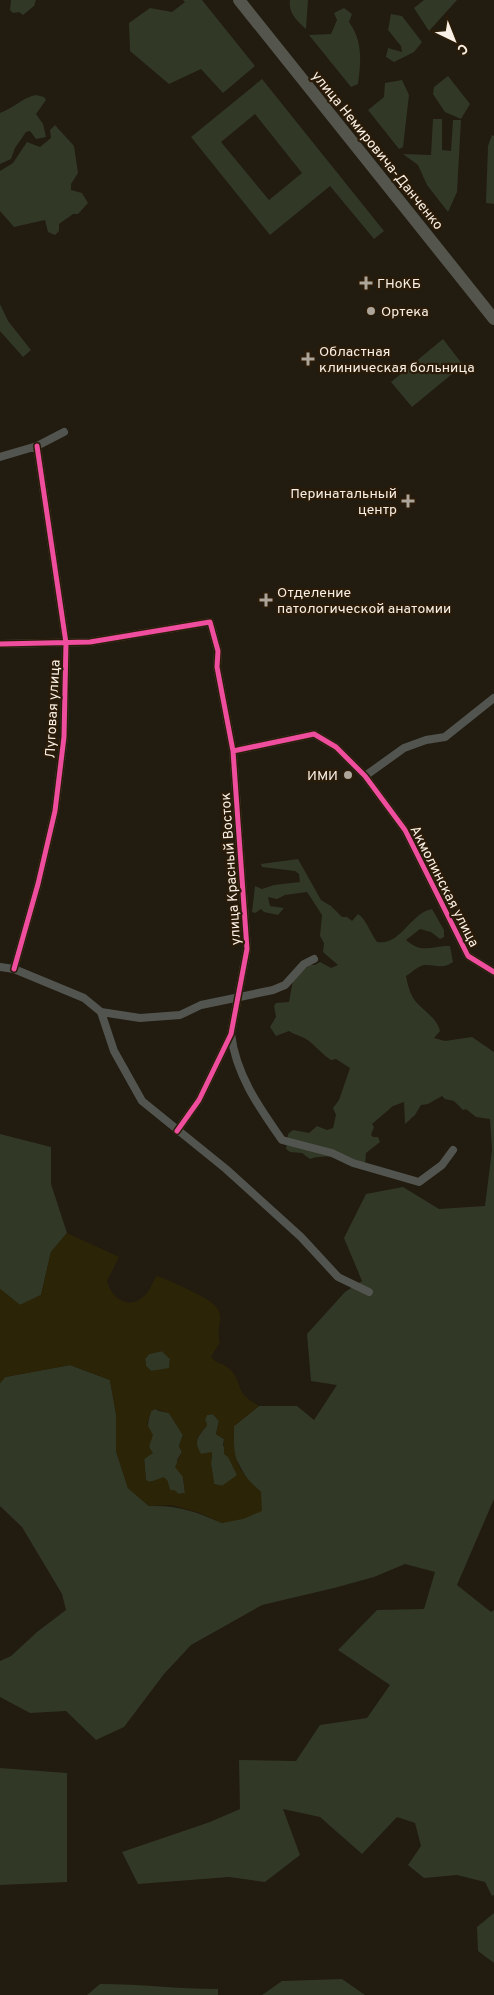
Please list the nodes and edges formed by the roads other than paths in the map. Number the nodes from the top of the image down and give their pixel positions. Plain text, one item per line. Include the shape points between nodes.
1 (239, 0) edge
2 (494, 319) edge
3 (64, 432) dead end
4 (36, 446) junction
5 (0, 457) edge
6 (66, 643) junction
7 (0, 644) edge
8 (494, 698) edge
9 (233, 751) junction
10 (365, 776) junction
11 (314, 959) dead end
12 (0, 967) edge
13 (14, 969) junction
14 (494, 972) edge
15 (238, 996) junction
16 (101, 1012) junction
17 (231, 1034) junction
18 (176, 1131) junction
19 (453, 1150) dead end
20 (369, 1292) dead end

1 - 2 main road, улица Немировича-Данченко
3 - 4 street
4 - 5 street
4 - 6 street, Луговая улица
6 - 7 street
6 - 9 street, улица Красный Восток via 210,622 218,651 217,668
6 - 13 street, Луговая улица via 64,737 55,811
8 - 10 street via 445,737 404,748
9 - 10 street, Акмолинская улица via 314,734 336,747
9 - 15 street, улица Красный Восток via 247,949
10 - 14 street, Акмолинская улица via 405,830 468,956
11 - 15 street via 304,964 285,985
12 - 13 street
13 - 16 street via 84,998
15 - 16 street via 161,1018
15 - 17 street, улица Красный Восток
16 - 18 street via 114,1052 128,1079 142,1101
17 - 18 street, улица Красный Восток via 199,1100
17 - 19 street via 234,1056 246,1085 282,1140 419,1182 442,1165
18 - 20 street via 226,1169 301,1237 338,1277

